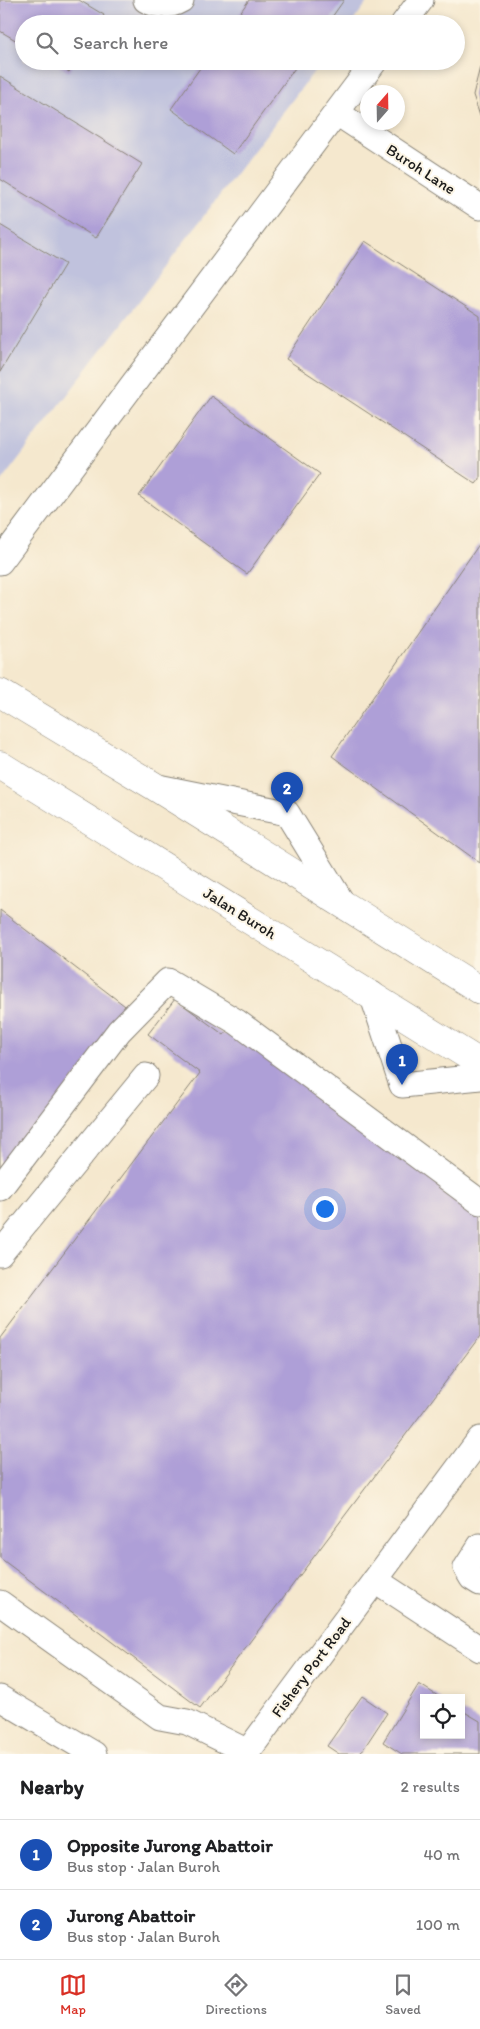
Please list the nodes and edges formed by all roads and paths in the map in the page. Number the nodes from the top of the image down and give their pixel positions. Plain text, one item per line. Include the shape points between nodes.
1 (146, 0) edge
2 (181, 0) edge
3 (421, 0) edge
4 (410, 15) edge
5 (368, 70) edge
6 (337, 113) junction
7 (480, 207) edge
8 (1, 567) edge
9 (0, 693) edge
10 (0, 765) edge
11 (154, 786) junction
12 (343, 904) junction
13 (480, 990) edge
14 (372, 994) junction
15 (480, 1063) edge
16 (146, 1076) dead end
17 (480, 1078) edge
18 (0, 1188) edge
19 (480, 1202) edge
20 (0, 1254) edge
21 (480, 1439) edge
22 (480, 1546) edge
23 (375, 1580) junction
24 (480, 1583) edge
25 (0, 1603) edge
26 (480, 1648) edge
27 (0, 1698) edge
28 (256, 1750) edge
29 (94, 1754) edge

1 - 2 street via 170,6
3 - 4 street
5 - 6 street
6 - 7 street, Buroh Lane
6 - 8 street
9 - 11 highway
10 - 14 highway, Jalan Buroh
11 - 12 highway
11 - 12 street via 287,812
12 - 13 highway
14 - 15 highway, Jalan Buroh
14 - 17 street via 402,1085
16 - 20 street
18 - 19 street via 119,1031 168,981 237,1022
21 - 23 street, Fishery Port Road
22 - 24 street via 466,1568
23 - 26 street
23 - 28 street, Fishery Port Road
25 - 28 street via 160,1717 186,1722
27 - 29 street

